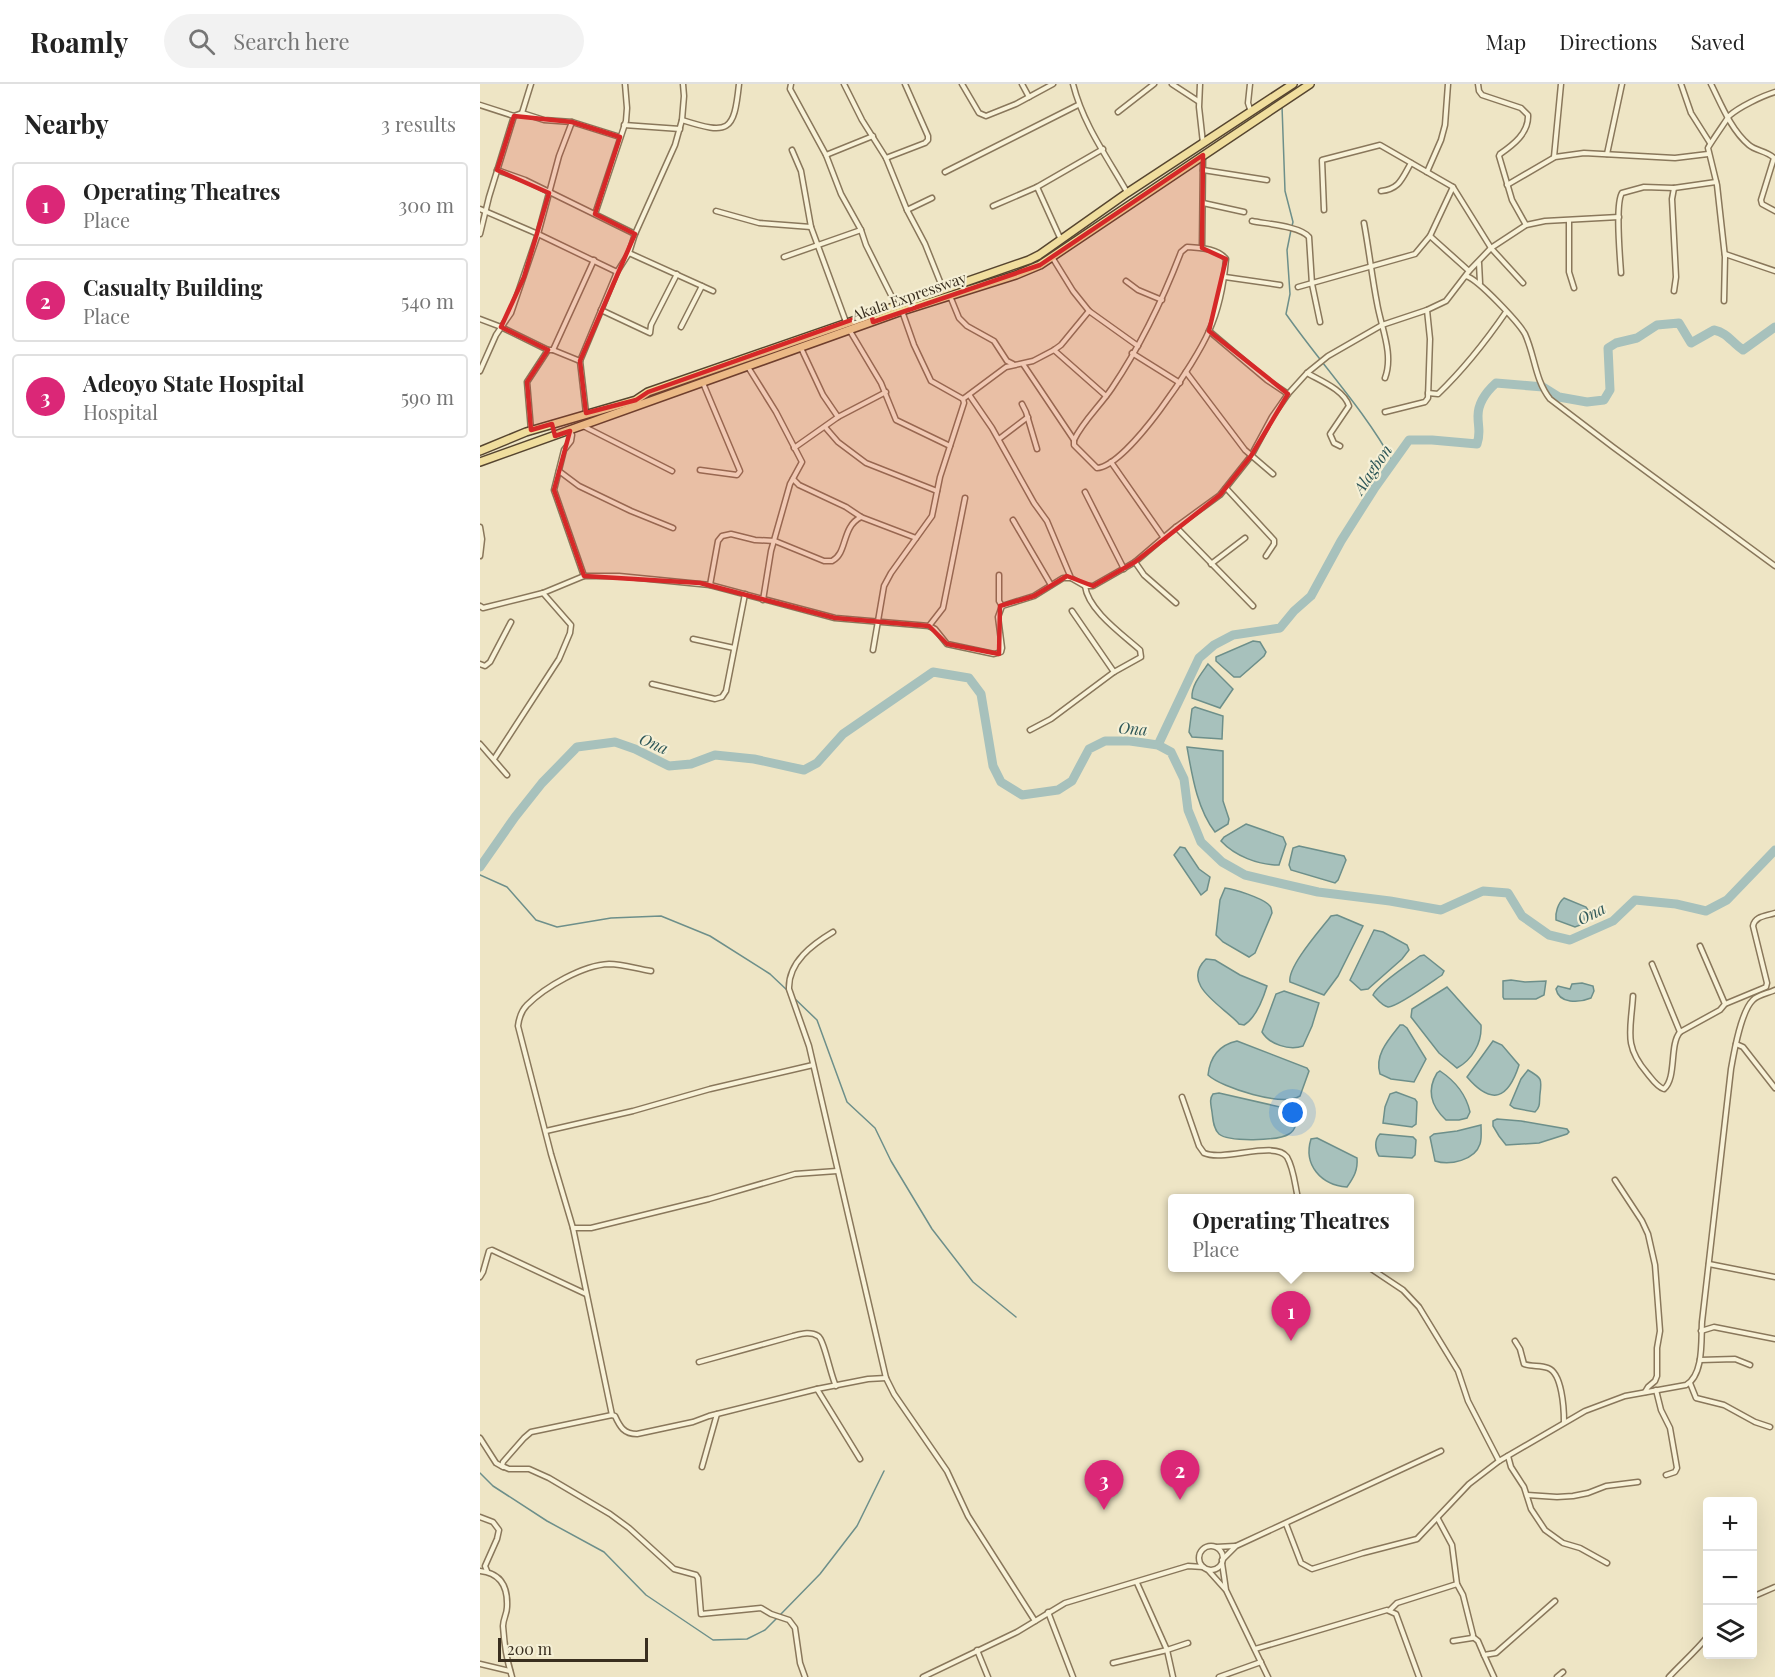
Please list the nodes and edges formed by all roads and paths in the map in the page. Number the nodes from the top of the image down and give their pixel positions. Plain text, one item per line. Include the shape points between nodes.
1 (531, 84) edge
2 (625, 84) edge
3 (683, 84) edge
4 (739, 84) edge
5 (791, 84) edge
6 (844, 84) edge
7 (904, 84) edge
8 (962, 84) edge
9 (1022, 84) edge
10 (1053, 84) edge
11 (1073, 84) edge
12 (1154, 84) edge
13 (1172, 84) edge
14 (1200, 84) edge
15 (1250, 84) edge
16 (1293, 84) edge
17 (1310, 84) edge
18 (1448, 84) edge
19 (1478, 84) edge
20 (1562, 84) edge
21 (1622, 84) edge
22 (1681, 84) edge
23 (1711, 84) edge
24 (1775, 92) edge
25 (1029, 97) junction
26 (1199, 101) junction
27 (480, 105) edge
28 (1078, 105) junction
29 (1118, 112) dead end
30 (1251, 112) junction
31 (522, 113) junction
32 (514, 116) junction
33 (1728, 117) junction
34 (682, 120) junction
35 (572, 122) junction
36 (624, 125) junction
37 (680, 129) junction
38 (873, 135) junction
39 (620, 137) junction
40 (1710, 143) junction
41 (1204, 144) junction
42 (1103, 149) junction
43 (792, 150) dead end
44 (1606, 154) junction
45 (1708, 154) junction
46 (826, 155) junction
47 (1203, 155) junction
48 (886, 158) junction
49 (1554, 158) junction
50 (1411, 163) junction
51 (497, 170) junction
52 (1203, 170) junction
53 (945, 172) dead end
54 (1427, 173) junction
55 (1267, 180) dead end
56 (1716, 182) junction
57 (1507, 185) junction
58 (1037, 187) junction
59 (1453, 187) junction
60 (1674, 188) junction
61 (1381, 191) dead end
62 (549, 193) junction
63 (1127, 193) junction
64 (932, 198) dead end
65 (1203, 203) junction
66 (993, 206) dead end
67 (480, 209) edge
68 (907, 210) junction
69 (1324, 210) dead end
70 (486, 211) junction
71 (716, 211) dead end
72 (1775, 211) edge
73 (1245, 212) dead end
74 (595, 214) junction
75 (1619, 217) junction
76 (1569, 220) junction
77 (1252, 221) dead end
78 (1364, 223) dead end
79 (1526, 225) junction
80 (811, 227) junction
81 (861, 230) junction
82 (480, 234) edge
83 (538, 234) junction
84 (635, 234) junction
85 (1430, 236) junction
86 (1061, 240) junction
87 (818, 244) junction
88 (1202, 248) junction
89 (1491, 248) junction
90 (629, 253) junction
91 (1725, 254) junction
92 (1052, 256) junction
93 (784, 257) dead end
94 (594, 260) junction
95 (1479, 262) junction
96 (1372, 267) junction
97 (1469, 271) junction
98 (617, 272) junction
99 (1775, 272) edge
100 (1621, 273) dead end
101 (677, 274) junction
102 (1466, 276) junction
103 (1225, 278) junction
104 (1126, 281) dead end
105 (1480, 283) junction
106 (1312, 284) junction
107 (1523, 284) dead end
108 (702, 285) junction
109 (1280, 285) dead end
110 (1298, 286) dead end
111 (1574, 288) dead end
112 (943, 289) junction
113 (713, 291) dead end
114 (1674, 291) dead end
115 (950, 296) junction
116 (1162, 300) junction
117 (1724, 301) dead end
118 (896, 305) junction
119 (601, 310) junction
120 (1427, 310) junction
121 (902, 311) junction
122 (1089, 311) junction
123 (1506, 312) junction
124 (871, 313) junction
125 (480, 319) edge
126 (846, 322) junction
127 (873, 322) junction
128 (1320, 322) dead end
129 (1382, 325) junction
130 (681, 327) dead end
131 (501, 328) junction
132 (850, 331) junction
133 (1209, 331) junction
134 (1138, 346) junction
135 (801, 348) junction
136 (551, 350) junction
137 (1054, 350) junction
138 (1132, 353) junction
139 (580, 361) junction
140 (1013, 364) junction
141 (1023, 364) junction
142 (748, 367) junction
143 (480, 371) edge
144 (1185, 371) junction
145 (1307, 373) junction
146 (1385, 378) dead end
147 (704, 383) junction
148 (1180, 383) junction
149 (886, 392) junction
150 (1428, 393) junction
151 (1287, 394) junction
152 (970, 396) junction
153 (1106, 396) junction
154 (963, 399) junction
155 (1022, 404) dead end
156 (1385, 412) dead end
157 (586, 413) junction
158 (838, 417) junction
159 (1028, 417) junction
160 (552, 424) junction
161 (583, 426) junction
162 (825, 427) junction
163 (570, 430) junction
164 (528, 431) junction
165 (555, 436) junction
166 (999, 439) junction
167 (1074, 440) junction
168 (537, 442) junction
169 (950, 446) junction
170 (1340, 446) dead end
171 (794, 448) junction
172 (1037, 449) dead end
173 (480, 451) edge
174 (1251, 456) junction
175 (480, 462) edge
176 (1111, 462) junction
177 (700, 470) dead end
178 (559, 471) junction
179 (672, 471) dead end
180 (1273, 474) dead end
181 (793, 479) junction
182 (1226, 488) junction
183 (937, 491) junction
184 (1085, 492) dead end
185 (966, 498) dead end
186 (861, 517) junction
187 (1013, 520) dead end
188 (480, 527) edge
189 (1176, 527) junction
190 (673, 528) dead end
191 (916, 538) junction
192 (1164, 538) junction
193 (1245, 538) dead end
194 (775, 541) junction
195 (480, 556) edge
196 (1266, 556) dead end
197 (1135, 562) junction
198 (1211, 564) junction
199 (1775, 566) edge
200 (1124, 568) junction
201 (999, 574) dead end
202 (584, 576) junction
203 (1071, 578) junction
204 (710, 585) junction
205 (1051, 585) junction
206 (1085, 586) junction
207 (543, 593) junction
208 (745, 594) junction
209 (763, 600) junction
210 (1176, 603) dead end
211 (480, 606) edge
212 (1002, 606) junction
213 (1253, 606) dead end
214 (1072, 611) dead end
215 (511, 622) dead end
216 (876, 622) junction
217 (929, 626) junction
218 (693, 639) dead end
219 (734, 648) junction
220 (873, 650) dead end
221 (480, 664) edge
222 (1114, 672) junction
223 (652, 684) dead end
224 (1030, 730) dead end
225 (480, 744) edge
226 (494, 759) junction
227 (507, 775) dead end
228 (1775, 913) edge
229 (833, 932) dead end
230 (1700, 946) dead end
231 (1652, 964) dead end
232 (651, 971) dead end
233 (1775, 990) edge
234 (1633, 996) dead end
235 (1744, 996) junction
236 (1725, 1004) junction
237 (1750, 1004) junction
238 (1680, 1032) junction
239 (1736, 1044) junction
240 (813, 1065) junction
241 (1775, 1088) edge
242 (1182, 1097) dead end
243 (546, 1131) junction
244 (837, 1171) junction
245 (1615, 1180) dead end
246 (1297, 1194) edge
247 (573, 1228) junction
248 (1709, 1264) junction
249 (1376, 1272) edge
250 (480, 1277) edge
251 (1775, 1277) edge
252 (586, 1294) junction
253 (1701, 1331) junction
254 (1775, 1339) edge
255 (1515, 1341) dead end
256 (1700, 1360) junction
257 (699, 1362) dead end
258 (1750, 1365) dead end
259 (886, 1378) junction
260 (1690, 1383) junction
261 (836, 1386) junction
262 (817, 1389) junction
263 (1656, 1390) junction
264 (1645, 1392) junction
265 (717, 1414) junction
266 (612, 1415) junction
267 (1564, 1422) junction
268 (1770, 1427) dead end
269 (480, 1438) edge
270 (1441, 1451) dead end
271 (1508, 1456) junction
272 (860, 1459) dead end
273 (1499, 1461) junction
274 (503, 1467) junction
275 (702, 1467) dead end
276 (1666, 1475) dead end
277 (1638, 1482) dead end
278 (1527, 1495) junction
279 (480, 1517) edge
280 (1438, 1520) junction
281 (1286, 1524) junction
282 (1236, 1546) junction
283 (1215, 1547) junction
284 (1199, 1556) junction
285 (1222, 1561) junction
286 (1607, 1563) dead end
287 (1188, 1566) junction
288 (1205, 1568) junction
289 (480, 1571) edge
290 (488, 1572) junction
291 (1137, 1583) junction
292 (1457, 1584) junction
293 (1775, 1587) edge
294 (1226, 1590) junction
295 (1757, 1595) edge
296 (1555, 1602) dead end
297 (1390, 1610) junction
298 (1048, 1612) junction
299 (1035, 1621) junction
300 (1473, 1637) junction
301 (1453, 1641) dead end
302 (1703, 1641) edge
303 (1188, 1643) dead end
304 (977, 1649) junction
305 (1255, 1649) junction
306 (1167, 1650) junction
307 (1484, 1654) junction
308 (1261, 1662) junction
309 (1113, 1663) dead end
310 (480, 1664) edge
311 (510, 1671) junction
312 (1563, 1672) dead end
313 (512, 1677) edge
314 (805, 1677) edge
315 (923, 1677) edge
316 (988, 1677) edge
317 (1073, 1677) edge
318 (1173, 1677) edge
319 (1219, 1677) edge
320 (1268, 1677) edge
321 (1419, 1677) edge
322 (1494, 1677) edge
323 (1557, 1677) edge
324 (1669, 1677) edge

1 - 31 street
2 - 36 street
3 - 34 street
4 - 34 street via 736,112 730,125 704,127
5 - 46 street via 790,89
6 - 38 street
7 - 48 street via 928,140
8 - 25 street via 982,116
9 - 25 street
10 - 25 street
11 - 28 street
12 - 29 street
13 - 26 street
14 - 26 street
15 - 30 street
16 - 30 main road, Akala Expressway
17 - 47 main road, Akala Expressway
18 - 54 street via 1442,140
19 - 57 street via 1482,95 1521,108 1528,116 1518,141 1500,155
20 - 49 street
21 - 44 street
22 - 40 street via 1691,113
23 - 33 street
24 - 33 street
26 - 41 street
27 - 32 street
28 - 42 street
28 - 53 street
30 - 41 main road, Akala Expressway
31 - 32 street
31 - 35 street
32 - 51 street
33 - 40 street
33 - 72 street via 1751,147 1774,158 1761,200
34 - 37 street
35 - 39 street
35 - 62 street
36 - 37 street
36 - 39 street
37 - 84 street
38 - 46 street
38 - 48 street
39 - 74 street
40 - 45 street
41 - 63 main road, Akala Expressway
42 - 58 street
42 - 63 street
43 - 80 street via 801,171
44 - 45 street via 1676,158
44 - 49 street
45 - 56 street
46 - 81 street
47 - 52 street
47 - 92 main road, Akala Expressway
48 - 68 street
49 - 57 street
50 - 54 street
50 - 61 street via 1395,187
50 - 69 street via 1380,145 1322,160
51 - 62 street
51 - 70 street
52 - 55 street
52 - 65 street
54 - 59 street
56 - 60 street
56 - 91 street
57 - 79 street
58 - 66 street
58 - 86 street
59 - 85 street
59 - 89 street
60 - 75 street via 1644,187 1622,193
60 - 114 street
62 - 74 street
62 - 83 street
63 - 86 main road, Akala Expressway
64 - 68 street
65 - 73 street
65 - 88 street
67 - 70 street
68 - 112 street
70 - 82 street
70 - 83 street
71 - 80 street via 759,223
74 - 84 street
75 - 76 street
75 - 100 street
76 - 79 street
76 - 111 street via 1569,272
77 - 106 street via 1307,233
78 - 96 street
79 - 89 street
80 - 87 street
81 - 87 street
81 - 118 street
83 - 94 street
83 - 131 street via 511,313
84 - 90 street
85 - 96 street via 1415,254
85 - 97 street
86 - 112 main road, Akala Expressway via 1029,260
87 - 93 street
87 - 126 street
88 - 103 street via 1224,257
88 - 116 street via 1187,247 1181,252
89 - 95 street
89 - 107 street
90 - 98 street
90 - 101 street
91 - 99 street
91 - 117 street
92 - 115 main road, Akala Expressway via 1016,275
92 - 122 street
94 - 98 street
94 - 136 street
95 - 97 street
95 - 105 street
96 - 106 street
96 - 129 street
97 - 102 street
98 - 119 street
101 - 108 street
101 - 119 street via 650,333
102 - 105 street
102 - 120 street via 1446,301
103 - 109 street
103 - 133 street
104 - 116 street
105 - 123 street
106 - 110 street
106 - 128 street
108 - 113 street
108 - 130 street
112 - 118 main road, Akala Expressway
115 - 121 main road, Akala Expressway
115 - 140 street via 959,318 994,341
116 - 134 street
118 - 124 main road, Akala Expressway
119 - 139 street
120 - 129 street
120 - 150 street
121 - 127 main road, Akala Expressway
121 - 154 street via 931,381
122 - 134 street
122 - 137 street
123 - 150 street via 1456,377 1438,394
123 - 199 street via 1523,332 1550,399
124 - 126 main road, Akala Expressway
124 - 127 main road
125 - 131 street
126 - 157 main road, Akala Expressway via 648,392 636,400
127 - 132 main road, Akala Expressway
129 - 145 street
129 - 146 street via 1389,361
131 - 136 street
131 - 143 street
132 - 135 main road, Akala Expressway
132 - 149 street
133 - 144 street
133 - 151 street
134 - 138 street
135 - 142 main road, Akala Expressway
135 - 158 street
136 - 139 street
136 - 164 street via 527,382
137 - 141 street
137 - 153 street
138 - 148 street
138 - 153 street
139 - 157 street
140 - 141 street
140 - 152 street
141 - 167 street
142 - 147 main road, Akala Expressway
142 - 171 street
144 - 148 street
144 - 174 street
145 - 151 street
145 - 170 street via 1349,402 1330,434
147 - 161 main road, Akala Expressway
147 - 177 street via 740,471 737,475
148 - 176 street via 1156,417
149 - 158 street
149 - 169 street via 896,420
150 - 156 street via 1425,402
151 - 174 street
152 - 154 street
152 - 166 street
153 - 167 street
154 - 169 street
155 - 159 street
157 - 160 main road, Akala Expressway
158 - 162 street
159 - 166 street
159 - 172 street
160 - 164 main road, Akala Expressway
160 - 165 main road
161 - 163 main road, Akala Expressway
161 - 179 street
162 - 171 street
162 - 183 street via 866,463
163 - 165 main road, Akala Expressway
163 - 178 street via 571,441 564,450
164 - 168 main road
164 - 173 main road, Akala Expressway
165 - 168 main road, Akala Expressway
166 - 203 street via 1047,521
167 - 176 street via 1097,468
168 - 175 main road, Akala Expressway
169 - 183 street
171 - 181 street via 801,462
174 - 180 street
174 - 182 street
176 - 192 street
178 - 190 street via 579,486
178 - 202 street via 554,490
181 - 186 street
181 - 194 street
182 - 189 street
182 - 196 street via 1274,540
183 - 191 street via 932,516
184 - 200 street
185 - 217 street via 943,608
186 - 191 street
186 - 194 street via 850,527 839,556 832,561
187 - 205 street
188 - 195 street
189 - 192 street
189 - 198 street
191 - 216 street via 886,581
192 - 197 street
193 - 198 street
194 - 204 street via 722,536
194 - 209 street
197 - 200 street
197 - 210 street
198 - 213 street
200 - 206 street via 1097,584
201 - 212 street
202 - 204 street
202 - 207 street
203 - 205 street
203 - 206 street
204 - 208 street
205 - 212 street via 1034,596
206 - 222 street via 1087,597 1108,622 1141,652 1141,657
207 - 211 street
207 - 226 street via 571,625 570,633 559,659
208 - 209 street
208 - 219 street
209 - 216 street via 835,618
212 - 217 street via 998,618 1002,648 999,654 947,644
214 - 222 street
215 - 221 street via 490,662
216 - 217 street
216 - 220 street
218 - 219 street
219 - 223 street via 726,691 719,699
222 - 224 street
225 - 226 street
226 - 227 street
228 - 235 street via 1759,918 1753,926 1767,986
229 - 240 street via 802,955 789,984
230 - 236 street
231 - 238 street
232 - 243 street via 612,964 586,969 562,980 524,1009 518,1026
233 - 237 street
234 - 238 street via 1631,1050 1662,1089 1668,1086
235 - 236 street
235 - 237 street
236 - 238 street
237 - 239 street
239 - 241 street via 1747,1051
239 - 248 street
240 - 243 street
240 - 244 street
242 - 246 street via 1204,1153 1281,1152 1290,1164
243 - 247 street
244 - 247 street via 795,1174 591,1228
244 - 259 street
245 - 264 street via 1642,1221 1656,1265 1660,1331 1657,1373
247 - 252 street
248 - 251 street
248 - 253 street
249 - 273 street via 1403,1290 1419,1308 1458,1371 1468,1401
250 - 252 street via 489,1251 494,1250
252 - 266 street
253 - 254 street via 1714,1327
253 - 256 street
255 - 267 street via 1524,1364 1549,1368 1555,1373
256 - 258 street via 1735,1359
256 - 260 street
257 - 261 street via 793,1336 815,1334 822,1341
259 - 261 street
259 - 299 street via 947,1471 968,1516
260 - 263 street
260 - 268 street via 1697,1398 1724,1405
261 - 262 street
262 - 265 street
262 - 272 street
263 - 264 street
263 - 276 street via 1670,1428 1677,1468
264 - 267 street via 1604,1403
265 - 266 street via 633,1434 623,1431
265 - 275 street
266 - 274 street via 531,1432 503,1462
267 - 271 street
269 - 274 street
270 - 281 street
271 - 273 street
271 - 278 street
273 - 280 street via 1469,1484
274 - 314 street via 529,1469 549,1478 610,1514 674,1569 696,1575 701,1614 761,1608 789,1620 795,1628
277 - 278 street via 1573,1496
278 - 286 street via 1536,1517 1554,1538
279 - 290 street via 493,1522 499,1530 484,1566
280 - 281 street via 1418,1539 1311,1569 1301,1563
280 - 292 street via 1452,1545
281 - 282 street
282 - 283 street
282 - 285 street
283 - 284 street via 1204,1548
283 - 285 street
284 - 287 street
284 - 288 street
285 - 288 street via 1217,1568
285 - 294 street
287 - 288 street
287 - 291 street
288 - 294 street
289 - 290 street
290 - 311 street via 504,1586 504,1629
291 - 298 street via 1065,1603
291 - 306 street
292 - 297 street via 1397,1603
292 - 300 street
293 - 295 street
294 - 305 street
296 - 307 street via 1496,1653
297 - 305 street
297 - 321 street via 1396,1614
298 - 299 street
298 - 317 street
299 - 304 street
300 - 301 street
300 - 307 street
302 - 324 street
303 - 306 street
304 - 315 street
304 - 316 street
305 - 308 street
306 - 309 street
306 - 318 street
307 - 322 street
308 - 319 street
308 - 320 street
310 - 311 street
311 - 313 street
312 - 323 street

